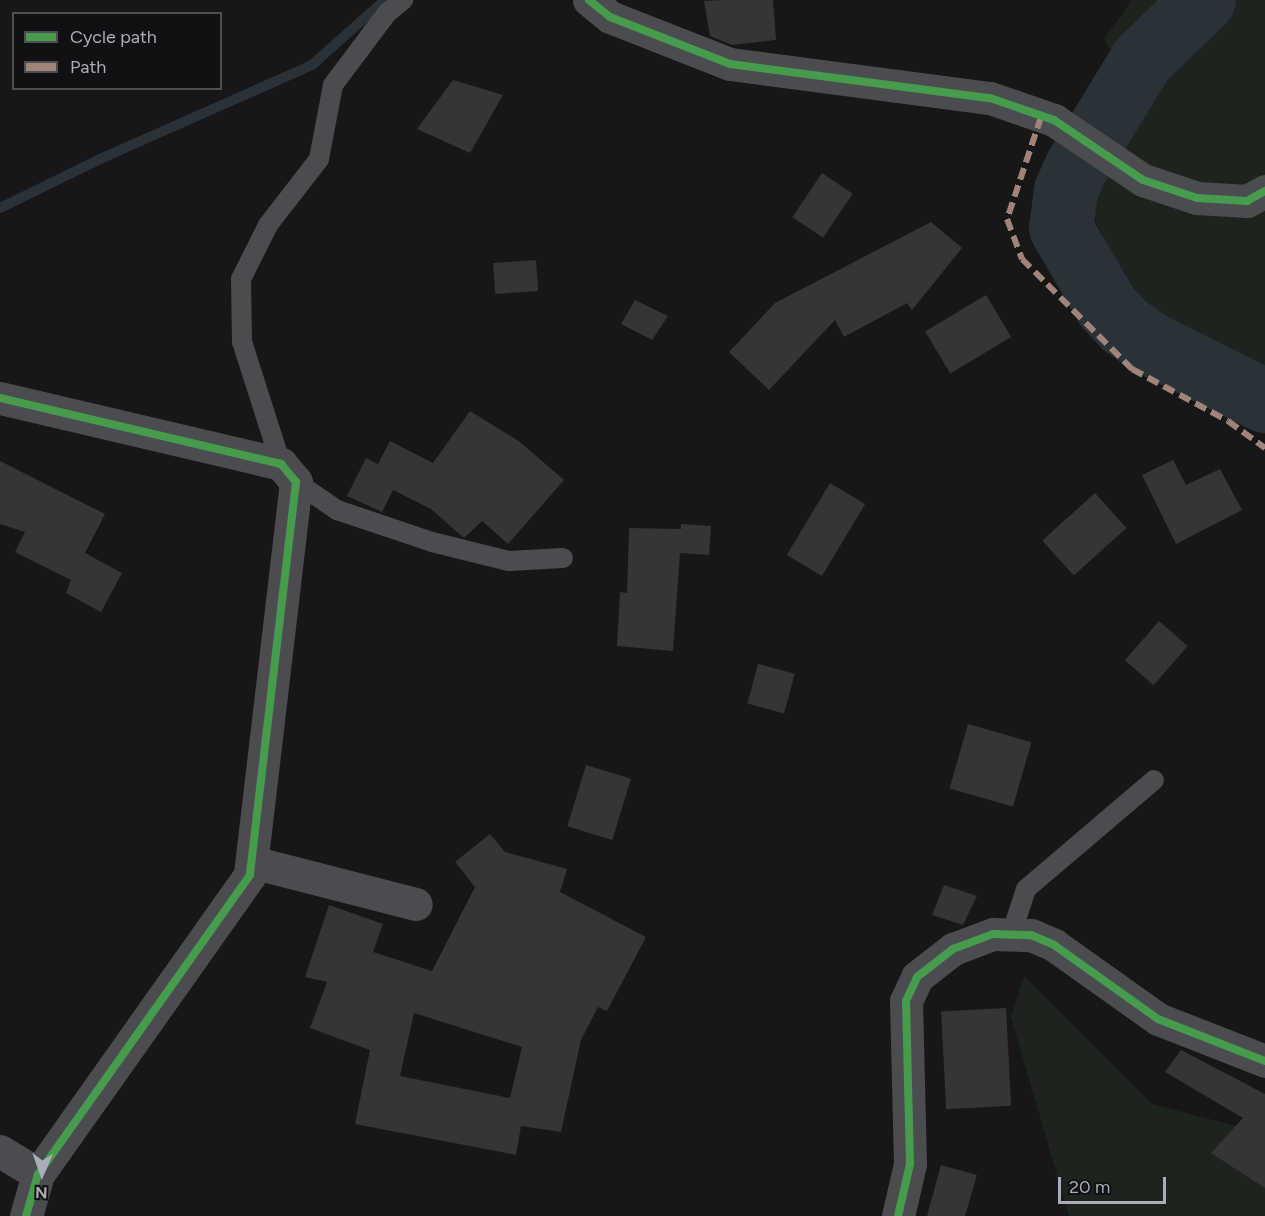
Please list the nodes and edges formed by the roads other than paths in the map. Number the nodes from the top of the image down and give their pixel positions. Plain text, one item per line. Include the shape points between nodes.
1 (403, 0) edge
2 (589, 0) edge
3 (1265, 191) edge
4 (0, 398) edge
5 (288, 473) junction
6 (563, 558) dead end
7 (1154, 780) dead end
8 (252, 862) junction
9 (416, 904) dead end
10 (1011, 935) junction
11 (1265, 1061) edge
12 (0, 1151) edge
13 (38, 1174) junction
14 (26, 1216) edge
15 (898, 1216) edge

1 - 5 lane via 387,13 333,84 319,159 268,225 241,279 242,342
2 - 3 street via 610,17 730,64 990,98 1054,120 1143,180 1197,198 1247,201
4 - 5 street
5 - 6 lane via 337,510 432,542 509,561
5 - 8 street
7 - 10 lane via 1026,889
8 - 9 street
8 - 13 street via 250,875
10 - 11 street via 1031,935 1054,945 1158,1019
10 - 15 street via 993,934 953,949 917,977 906,1001 910,1164
12 - 13 street
13 - 14 street

